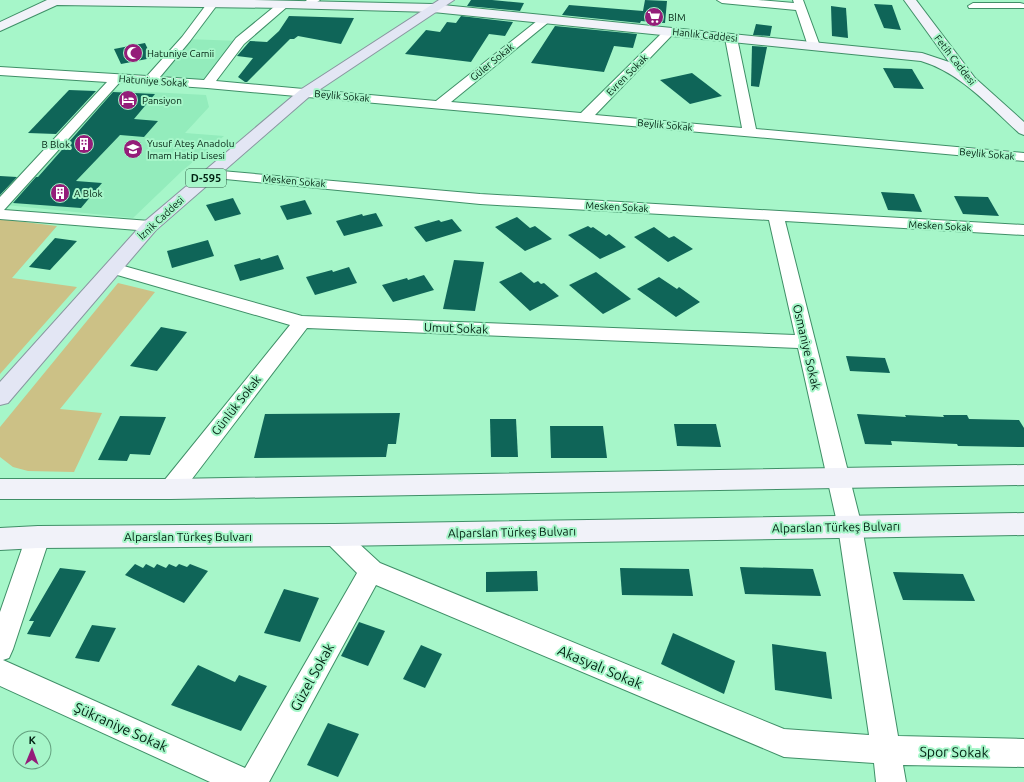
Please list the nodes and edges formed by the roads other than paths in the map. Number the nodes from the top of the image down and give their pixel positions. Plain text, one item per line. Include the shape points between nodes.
1 (448, 0) edge
2 (727, 0) edge
3 (910, 0) edge
4 (214, 1) edge
5 (52, 2) edge
6 (311, 2) edge
7 (284, 4) junction
8 (799, 4) edge
9 (1019, 5) edge
10 (973, 6) dead end
11 (433, 8) junction
12 (8, 10) dead end
13 (546, 19) junction
14 (0, 27) edge
15 (670, 31) junction
16 (731, 38) junction
17 (814, 46) junction
18 (922, 57) junction
19 (953, 60) junction
20 (3, 75) edge
21 (117, 78) junction
22 (151, 80) junction
23 (970, 82) junction
24 (207, 84) junction
25 (305, 93) junction
26 (439, 105) junction
27 (584, 118) junction
28 (1024, 130) edge
29 (750, 132) junction
30 (1024, 157) edge
31 (210, 174) junction
32 (0, 206) edge
33 (0, 214) edge
34 (776, 216) junction
35 (150, 226) junction
36 (1024, 230) edge
37 (113, 268) junction
38 (302, 322) junction
39 (806, 342) junction
40 (0, 397) edge
41 (1024, 475) edge
42 (838, 477) junction
43 (0, 489) edge
44 (171, 489) junction
45 (1024, 524) edge
46 (850, 527) junction
47 (334, 535) junction
48 (38, 537) junction
49 (0, 539) edge
50 (371, 571) junction
51 (0, 649) edge
52 (0, 672) edge
53 (885, 750) junction
54 (1024, 753) edge
55 (243, 782) edge
56 (253, 782) edge
57 (890, 782) edge

1 - 11 main road, İznik Caddesi / D-595
2 - 8 street
3 - 19 street, Fetih Caddesi
4 - 5 street, Hanlık Caddesi
4 - 7 street, Hanlık Caddesi
4 - 22 street
5 - 12 street, Hanlık Caddesi
5 - 14 street
6 - 7 street, Hanlık Caddesi
6 - 11 street, Hanlık Caddesi
7 - 24 street via 240,41
8 - 17 street
9 - 10 street
11 - 13 street, Hanlık Caddesi
11 - 25 main road, İznik Caddesi / D-595
13 - 15 street, Hanlık Caddesi
13 - 26 street, Güler Sokak
15 - 16 street, Hanlık Caddesi
15 - 27 street, Evren Sokak
16 - 17 street, Hanlık Caddesi
16 - 29 street
17 - 18 street, Hanlık Caddesi
18 - 19 street
18 - 23 street, Hanlık Caddesi via 940,62
19 - 23 street, Fetih Caddesi
20 - 21 street, Hatuniye Sokak
21 - 22 street, Hatuniye Sokak
21 - 32 street
22 - 24 street, Hatuniye Sokak
23 - 28 street, Fetih Caddesi
24 - 25 street, Hatuniye Sokak
25 - 26 street, Beylik Sokak
25 - 31 main road, İznik Caddesi / D-595
26 - 27 street, Beylik Sokak
27 - 29 street, Beylik Sokak
29 - 30 street, Beylik Sokak
31 - 34 street, Mesken Sokak via 480,199
31 - 35 main road, İznik Caddesi / D-595
33 - 35 street
34 - 36 street, Mesken Sokak
34 - 39 street, Osmaniye Sokak
35 - 37 main road, İznik Caddesi / D-595
37 - 38 street, Umut Sokak
37 - 40 main road, İznik Caddesi / D-595
38 - 39 street, Umut Sokak
38 - 44 street, Günlük Sokak
39 - 42 street, Osmaniye Sokak
41 - 42 street
42 - 44 street
42 - 46 street, Osmaniye Sokak
43 - 44 street
45 - 46 street, Alparslan Türkeş Bulvarı
46 - 47 street, Alparslan Türkeş Bulvarı
46 - 53 street, Osmaniye Sokak
47 - 48 street, Alparslan Türkeş Bulvarı
47 - 50 street, Akasyalı Sokak
48 - 49 street, Alparslan Türkeş Bulvarı
48 - 51 street
50 - 53 street, Akasyalı Sokak via 784,743
50 - 56 street, Güzel Sokak
52 - 55 street, Şükraniye Sokak
53 - 54 street, Spor Sokak
53 - 57 street, Osmaniye Sokak

